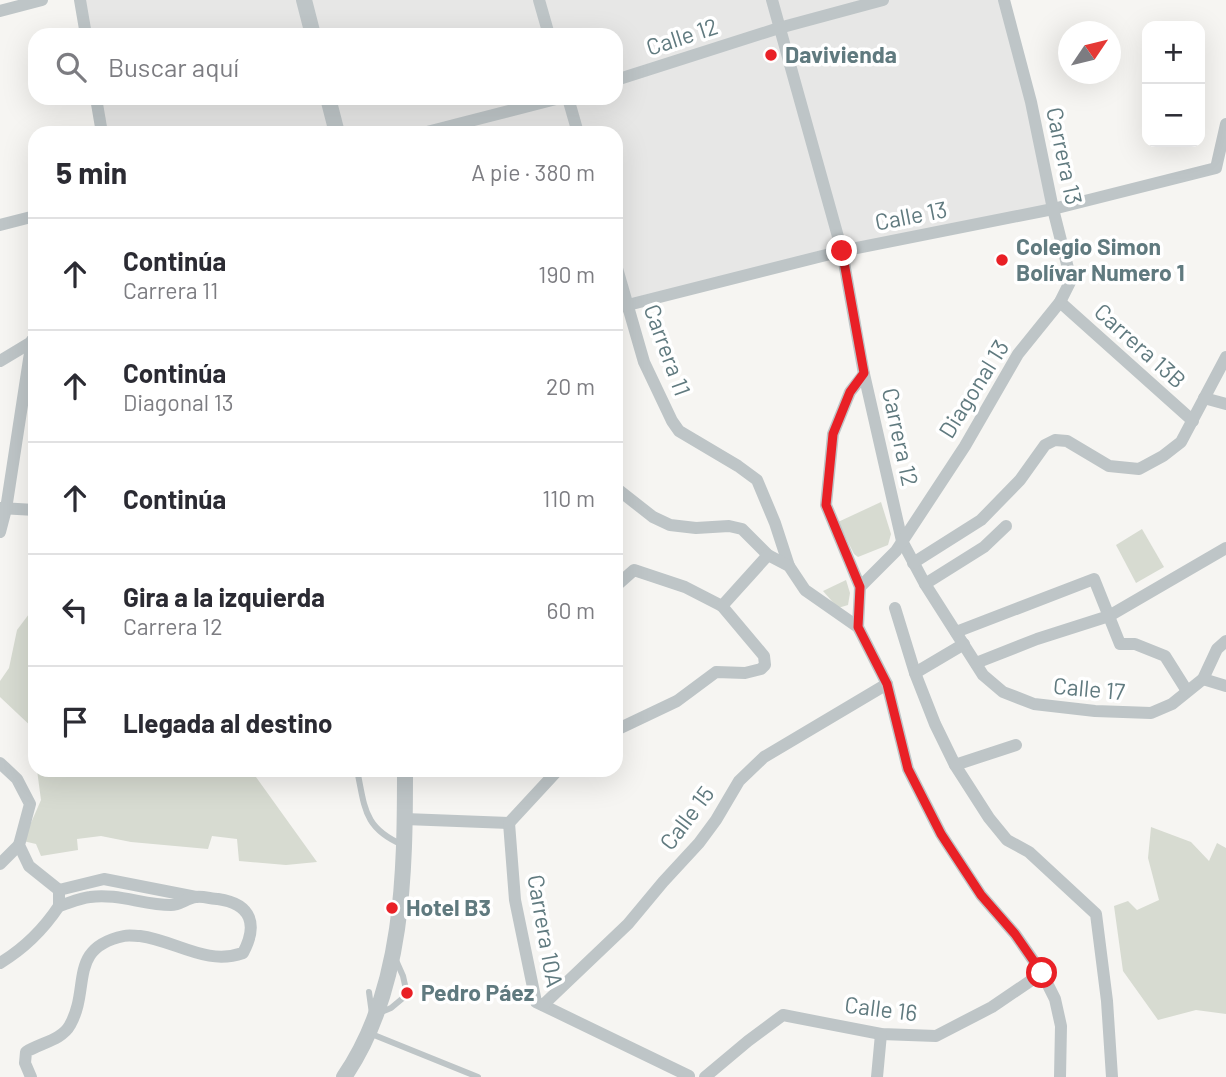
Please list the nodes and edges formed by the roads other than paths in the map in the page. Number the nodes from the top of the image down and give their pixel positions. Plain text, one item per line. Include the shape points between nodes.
1 (42, 0) edge
2 (80, 0) edge
3 (304, 0) edge
4 (539, 0) edge
5 (772, 0) edge
6 (883, 0) edge
7 (1004, 0) edge
8 (0, 11) edge
9 (85, 28) edge
10 (311, 28) edge
11 (548, 28) edge
12 (779, 28) junction
13 (623, 78) edge
14 (97, 105) edge
15 (330, 105) edge
16 (533, 105) edge
17 (570, 105) edge
18 (1226, 124) edge
19 (101, 126) edge
20 (335, 126) edge
21 (450, 126) edge
22 (576, 126) edge
23 (1053, 209) junction
24 (28, 218) edge
25 (0, 225) edge
26 (842, 251) junction
27 (1071, 281) joint
28 (1060, 302) junction
29 (623, 306) edge
30 (623, 309) edge
31 (28, 343) edge
32 (1226, 357) edge
33 (0, 360) edge
34 (28, 368) edge
35 (864, 373) junction
36 (1204, 398) junction
37 (1226, 404) edge
38 (1193, 421) junction
39 (623, 493) edge
40 (3, 508) edge
41 (28, 510) edge
42 (1, 526) edge
43 (1006, 526) dead end
44 (902, 541) junction
45 (1226, 548) edge
46 (768, 555) junction
47 (913, 563) junction
48 (789, 566) junction
49 (623, 580) edge
50 (925, 584) junction
51 (860, 587) junction
52 (722, 606) junction
53 (895, 608) dead end
54 (1109, 616) junction
55 (858, 627) junction
56 (956, 632) junction
57 (1226, 641) edge
58 (964, 644) junction
59 (976, 663) junction
60 (915, 673) junction
61 (1203, 679) junction
62 (887, 684) junction
63 (1226, 686) edge
64 (1187, 691) junction
65 (623, 727) edge
66 (1016, 745) dead end
67 (0, 763) edge
68 (955, 765) junction
69 (358, 777) edge
70 (405, 777) edge
71 (552, 777) edge
72 (405, 819) junction
73 (509, 823) junction
74 (19, 845) junction
75 (405, 846) junction
76 (0, 864) edge
77 (59, 890) junction
78 (196, 897) junction
79 (59, 906) junction
80 (389, 961) junction
81 (0, 963) edge
82 (1042, 973) junction
83 (405, 985) dead end
84 (369, 992) dead end
85 (403, 998) dead end
86 (543, 1005) junction
87 (374, 1023) junction
88 (881, 1034) junction
89 (691, 1076) edge
90 (31, 1077) edge
91 (344, 1077) edge
92 (478, 1077) edge
93 (705, 1077) edge
94 (877, 1077) edge
95 (1060, 1077) edge
96 (1112, 1077) edge

1 - 8 street
2 - 9 street
3 - 10 street
4 - 11 street
5 - 12 street, Carrera 12
6 - 12 street, Calle 12
7 - 23 street, Carrera 13
12 - 13 street, Calle 12
12 - 26 street, Carrera 12
14 - 19 street
15 - 20 street
16 - 21 street
17 - 22 street
18 - 23 street, Calle 13 via 1216,168
23 - 26 street, Calle 13
23 - 27 street, Carrera 13
24 - 25 street
26 - 29 street, Calle 13
26 - 35 street, Carrera 12
27 - 28 street, Diagonal 13
28 - 38 street, Carrera 13B
28 - 44 street, Diagonal 13 via 1018,354
30 - 48 street, Carrera 11 via 643,362 679,431 757,480
31 - 33 street
32 - 36 street
34 - 40 street
35 - 44 street, Carrera 12
35 - 51 street via 850,392 833,434 826,505
36 - 37 street
36 - 38 street
38 - 47 street via 1181,442 1139,468 1109,466 1067,441 1045,445 1020,480 981,520
39 - 46 street, Carrera 11 via 670,525 742,529
40 - 41 street
40 - 42 street
43 - 50 street via 984,547
44 - 47 street, Carrera 12
44 - 51 street, Diagonal 13
45 - 54 street
46 - 48 street, Carrera 11
46 - 52 street
47 - 50 street, Carrera 12
48 - 55 street, Carrera 11 via 805,590
49 - 52 street via 634,570 685,587
50 - 56 street, Carrera 12
51 - 55 street
52 - 65 street via 764,656 765,665 745,673 716,672 677,701
53 - 60 street
54 - 56 street via 1094,579
54 - 59 street
54 - 64 street via 1120,644 1165,656
55 - 62 street, Carrera 11
56 - 58 street, Carrera 12
57 - 61 street, Calle 17 via 1217,649
58 - 59 street, Carrera 12
58 - 60 street
59 - 64 street, Calle 17 via 1003,692 1058,708 1151,713
60 - 68 street
61 - 63 street
61 - 64 street, Calle 17
62 - 82 street, Carrera 11 via 908,769 941,834
62 - 86 street, Calle 15 via 764,757 740,781 699,843 628,924
66 - 68 street
67 - 74 street via 17,779 30,804
68 - 96 street via 1007,840 1029,852 1096,914
69 - 75 lane via 365,813 388,839
70 - 72 street
71 - 73 street
72 - 73 street
72 - 75 street
73 - 86 street, Carrera 10A via 515,900 537,1002
74 - 76 street
74 - 77 street via 29,866
75 - 80 street
77 - 78 street via 104,879
77 - 79 street
78 - 79 street via 175,906 89,897
78 - 90 street via 231,901 244,910 252,921 243,953 209,957 158,939 126,935 103,945 84,961 80,1000 69,1027 60,1037 26,1052
79 - 81 street via 43,930
80 - 83 lane
80 - 87 street
82 - 88 street, Calle 16 via 992,1007 936,1036
82 - 95 street, Carrera 11 via 1061,1026
84 - 87 lane
85 - 87 lane
86 - 89 street, Carrera 10A
87 - 91 street
87 - 92 lane
88 - 93 street, Calle 16 via 783,1016
88 - 94 street

